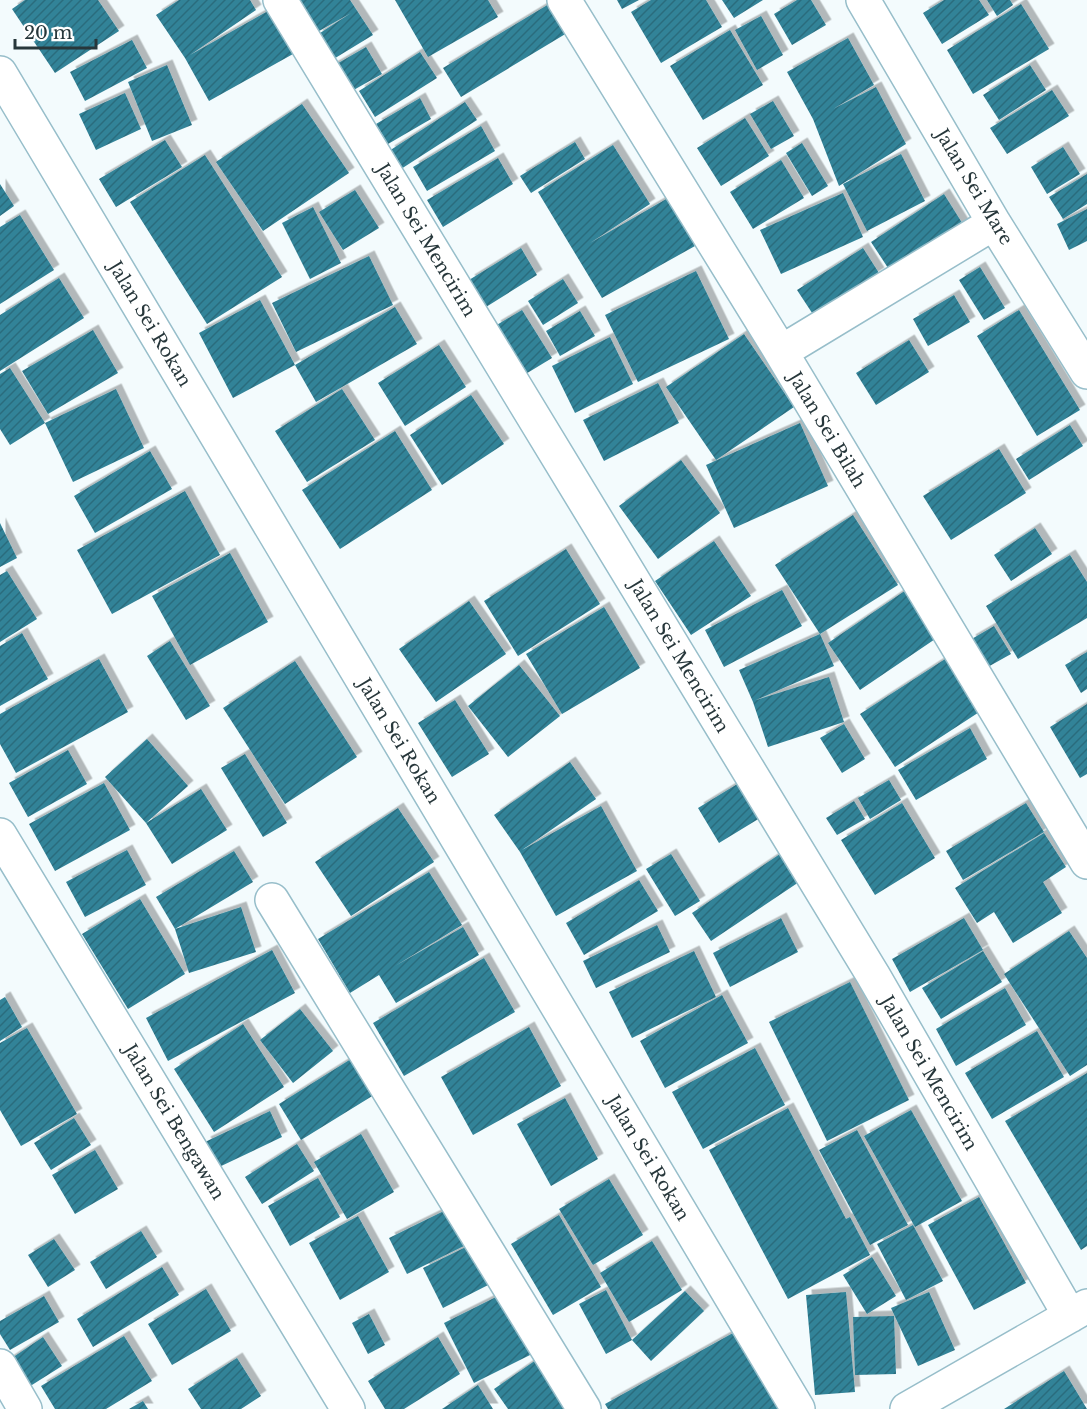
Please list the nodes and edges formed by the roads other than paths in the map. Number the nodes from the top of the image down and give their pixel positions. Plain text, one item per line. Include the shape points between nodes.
1 (280, 0) edge
2 (564, 0) edge
3 (863, 0) edge
4 (0, 73) edge
5 (994, 223) junction
6 (781, 352) junction
7 (1087, 372) edge
8 (0, 835) edge
9 (1087, 862) edge
10 (272, 900) dead end
11 (1081, 1312) edge
12 (0, 1366) edge
13 (25, 1409) edge
14 (348, 1409) edge
15 (584, 1409) edge
16 (798, 1409) edge
17 (907, 1409) edge

1 - 11 street, Jalan Sei Mencirim
2 - 6 street, Jalan Sei Bilah
3 - 5 street, Jalan Sei Mare
4 - 16 street, Jalan Sei Rokan
5 - 6 street
5 - 7 street, Jalan Sei Mare
6 - 9 street, Jalan Sei Bilah
8 - 14 street, Jalan Sei Bengawan
10 - 15 street
11 - 17 street
12 - 13 street

